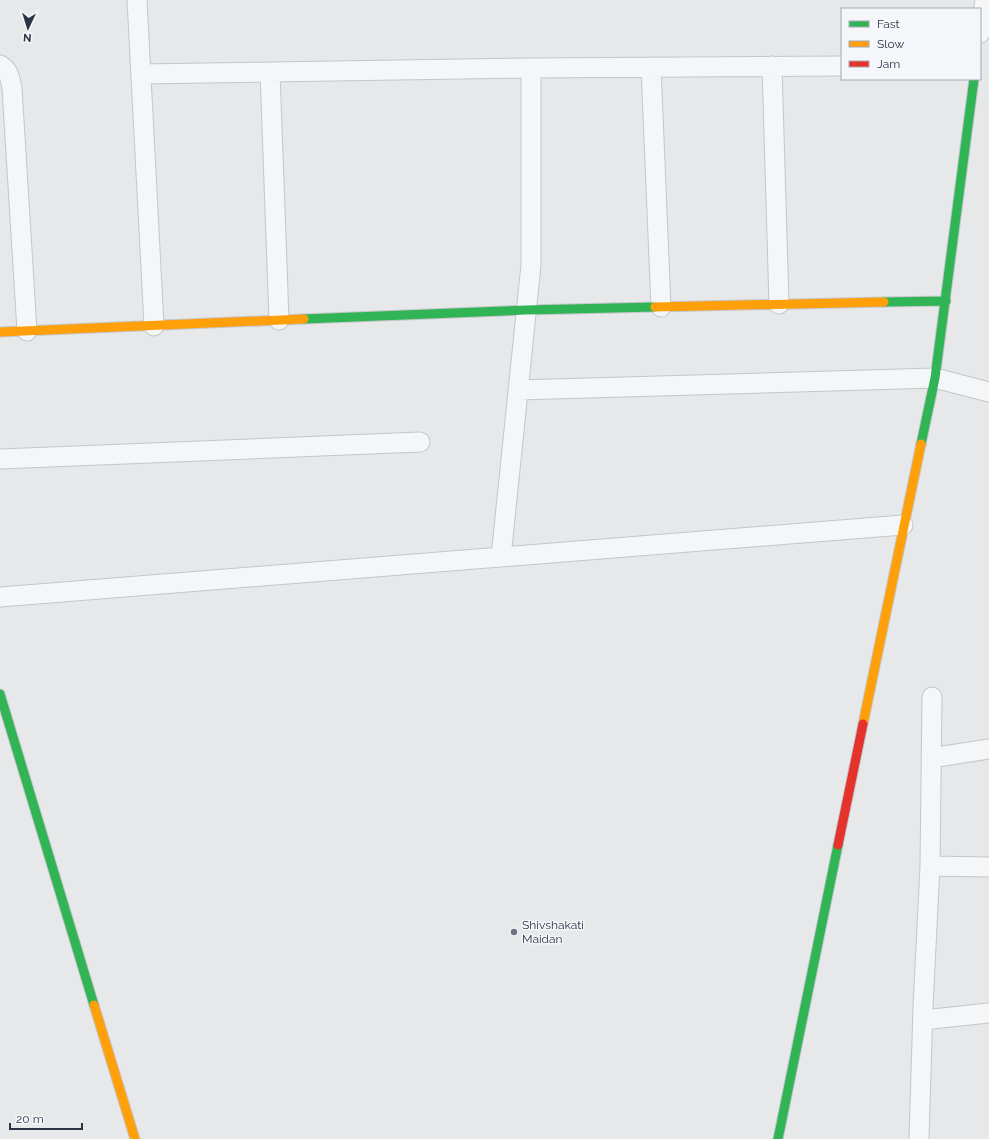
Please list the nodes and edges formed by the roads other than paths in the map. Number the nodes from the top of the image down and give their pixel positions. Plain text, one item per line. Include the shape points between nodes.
1 (137, 0) edge
2 (985, 0) edge
3 (981, 26) edge
4 (0, 65) edge
5 (772, 66) junction
6 (841, 66) edge
7 (651, 67) junction
8 (531, 68) junction
9 (270, 72) junction
10 (141, 74) junction
11 (974, 80) edge
12 (7, 132) edge
13 (946, 300) junction
14 (779, 304) junction
15 (662, 307) junction
16 (526, 310) junction
17 (279, 320) junction
18 (154, 326) junction
19 (26, 331) junction
20 (0, 332) edge
21 (934, 378) junction
22 (518, 390) junction
23 (989, 392) edge
24 (420, 442) dead end
25 (0, 459) edge
26 (903, 525) junction
27 (501, 557) junction
28 (0, 597) edge
29 (0, 694) edge
30 (932, 697) dead end
31 (989, 749) edge
32 (931, 758) junction
33 (930, 866) junction
34 (989, 867) edge
35 (989, 1013) edge
36 (923, 1020) junction
37 (135, 1139) edge
38 (778, 1139) edge
39 (919, 1139) edge

1 - 10 street
2 - 3 street
4 - 12 street via 10,76
5 - 6 street
5 - 7 street
5 - 14 street
7 - 8 street
7 - 15 street
8 - 9 street
8 - 16 street via 531,265
9 - 10 street
9 - 17 street
10 - 18 street
11 - 13 street
12 - 19 street
13 - 14 street
13 - 21 street
14 - 15 street
15 - 16 street
16 - 17 street
16 - 22 street
17 - 18 street
18 - 19 street
19 - 20 street
21 - 22 street
21 - 23 street
21 - 26 street
22 - 27 street
24 - 25 street
26 - 27 street
26 - 38 street
27 - 28 street
29 - 37 street
30 - 32 street
31 - 32 street
32 - 33 street
33 - 34 street
33 - 36 street
35 - 36 street
36 - 39 street

